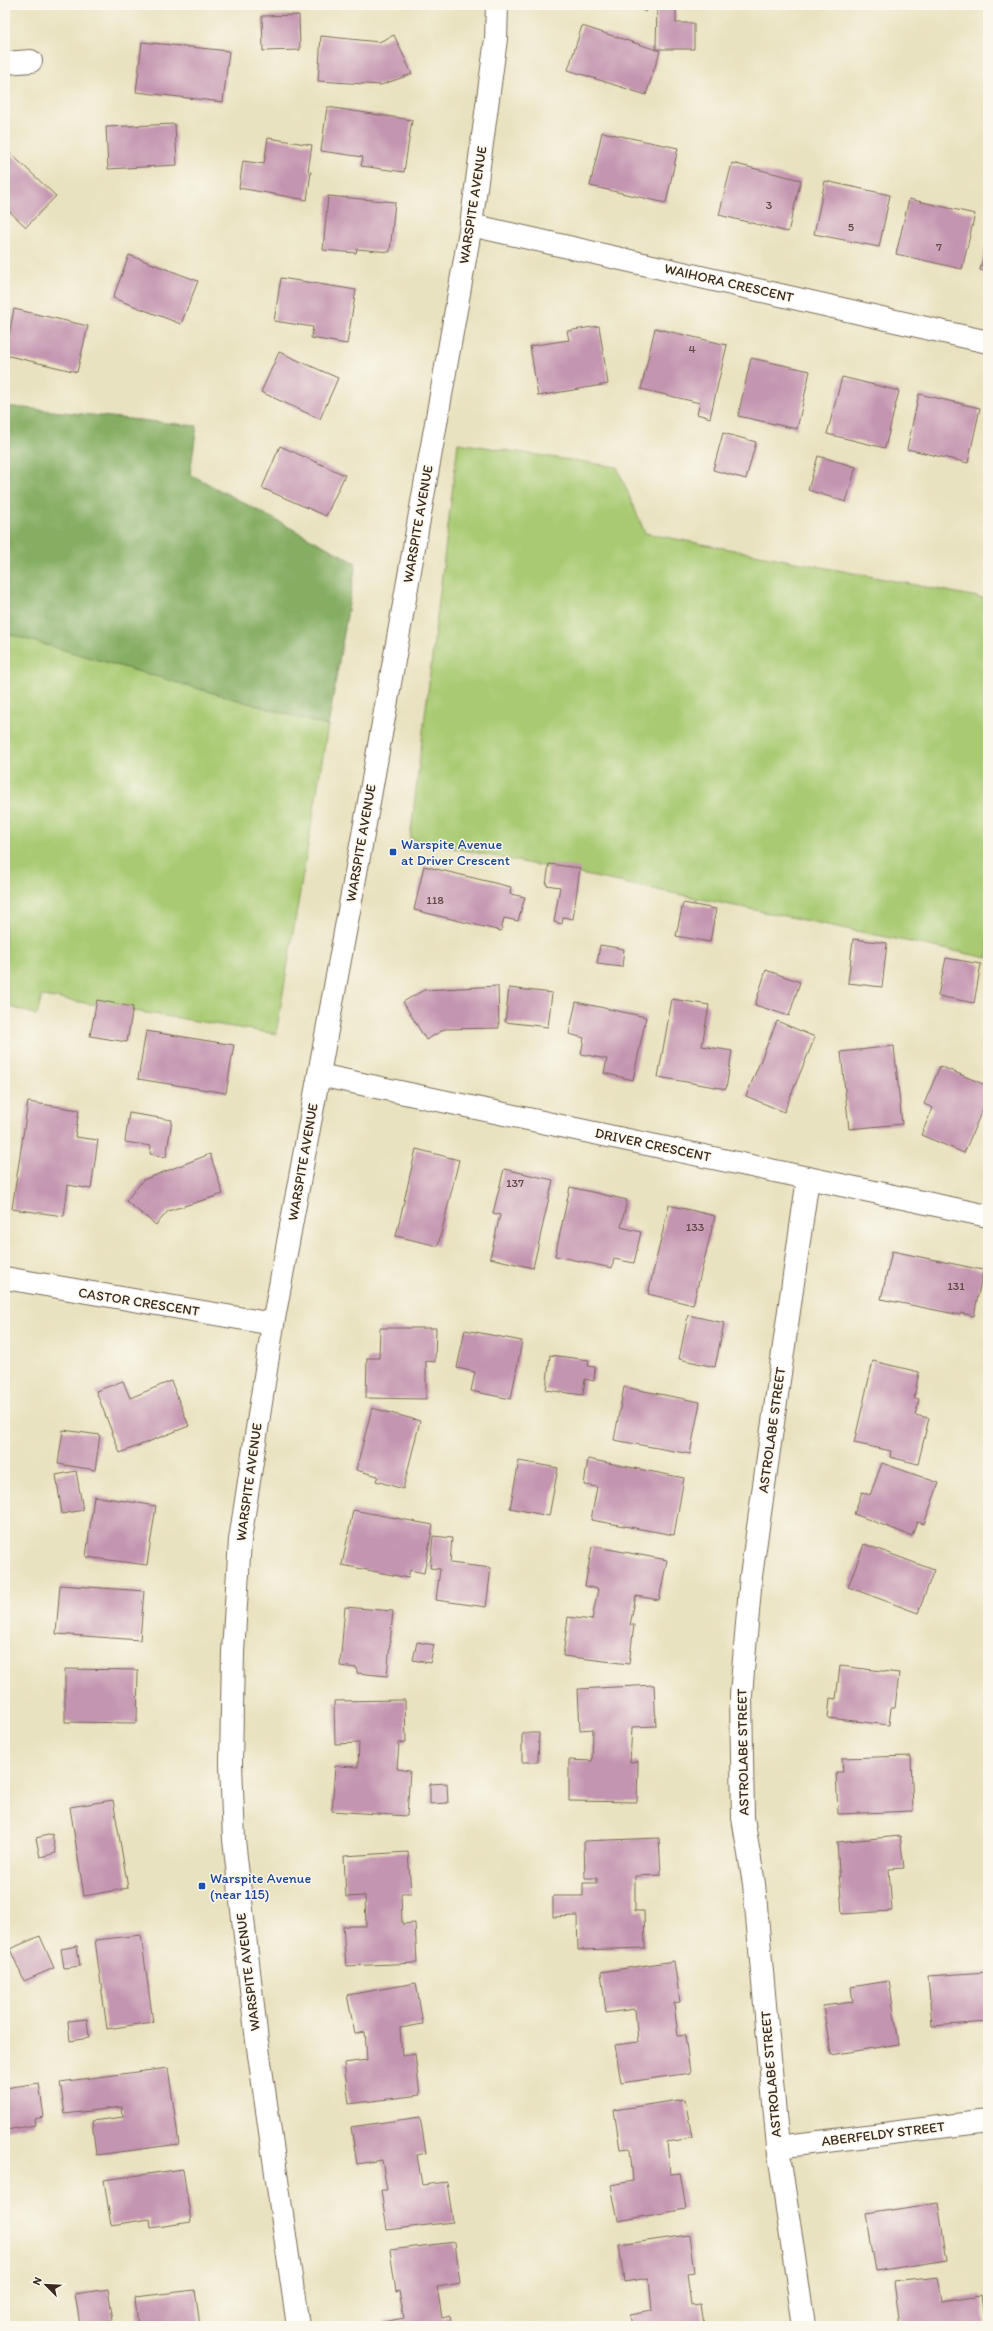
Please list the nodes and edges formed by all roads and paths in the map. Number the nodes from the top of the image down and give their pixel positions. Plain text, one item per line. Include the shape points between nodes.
1 (497, 5) edge
2 (30, 61) dead end
3 (5, 63) edge
4 (471, 225) junction
5 (988, 342) edge
6 (319, 1075) junction
7 (808, 1178) junction
8 (988, 1216) edge
9 (5, 1278) edge
10 (273, 1324) junction
11 (988, 2121) edge
12 (778, 2147) junction
13 (298, 2326) edge
14 (804, 2326) edge

1 - 4 street, WARSPITE AVENUE via 496,40
2 - 3 street
4 - 5 street, WAIHORA CRESCENT
4 - 6 street, WARSPITE AVENUE
6 - 7 street, DRIVER CRESCENT
6 - 10 street, WARSPITE AVENUE
7 - 8 street, DRIVER CRESCENT
7 - 12 street, ASTROLABE STREET via 751,1576 741,1695 743,1818 754,1884
9 - 10 street, CASTOR CRESCENT
10 - 13 street, WARSPITE AVENUE via 240,1540 233,1652 232,1764 234,1840 244,1942
11 - 12 street, ABERFELDY STREET
12 - 14 street, ASTROLABE STREET

